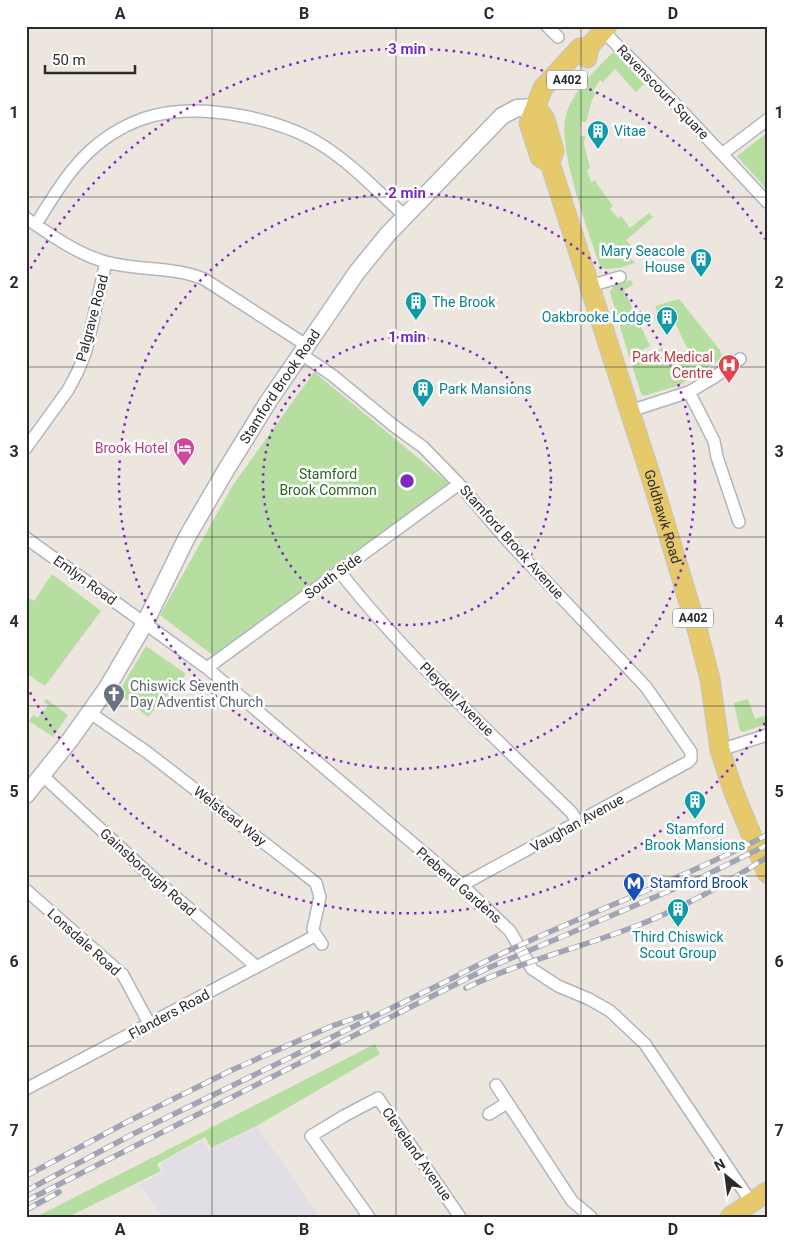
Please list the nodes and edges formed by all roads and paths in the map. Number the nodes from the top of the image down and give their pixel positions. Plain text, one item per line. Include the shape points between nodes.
1 (546, 26) edge
2 (605, 28) edge
3 (558, 38) dead end
4 (536, 107) junction
5 (767, 120) edge
6 (722, 154) junction
7 (767, 202) edge
8 (405, 216) junction
9 (31, 221) edge
10 (106, 262) junction
11 (620, 277) dead end
12 (590, 286) junction
13 (303, 350) junction
14 (740, 359) dead end
15 (689, 392) junction
16 (630, 411) junction
17 (26, 448) edge
18 (459, 484) junction
19 (738, 522) dead end
20 (26, 538) edge
21 (340, 572) junction
22 (145, 623) junction
23 (207, 668) junction
24 (87, 716) junction
25 (767, 735) edge
26 (720, 750) junction
27 (691, 758) joint
28 (42, 775) junction
29 (26, 795) edge
30 (577, 822) junction
31 (767, 873) edge
32 (462, 886) junction
33 (26, 890) edge
34 (310, 938) dead end
35 (322, 944) dead end
36 (256, 967) junction
37 (150, 1025) junction
38 (496, 1086) dead end
39 (26, 1089) edge
40 (507, 1102) junction
41 (489, 1114) dead end
42 (759, 1197) edge
43 (369, 1217) edge
44 (460, 1217) edge
45 (591, 1217) edge
46 (730, 1217) edge

1 - 3 street
2 - 4 main road, A402 via 589,47 589,57 551,98
2 - 6 street, Ravenscourt Square via 659,93
4 - 8 main road, Stamford Brook Road via 517,108 502,116
4 - 12 main road, Goldhawk Road / A402 via 545,119 554,151 550,163
5 - 6 street
6 - 7 street, Ravenscourt Square
8 - 9 street via 334,153 302,134 240,116 181,111 140,120 106,138 89,152
8 - 13 main road, Stamford Brook Road via 357,272
9 - 10 street, Stamford Brook Avenue via 79,252
10 - 13 street, Stamford Brook Avenue via 197,276 216,286
10 - 17 street, Palgrave Road via 86,351 78,371
11 - 12 street
12 - 16 main road, Goldhawk Road / A402
13 - 18 street, Stamford Brook Avenue via 423,447
13 - 22 main road, Stamford Brook Road via 187,537
14 - 15 street
15 - 16 street
15 - 19 street via 714,441
16 - 26 main road, Goldhawk Road / A402 via 706,661
18 - 21 street, South Side
18 - 27 street, Stamford Brook Avenue via 505,538 646,687 690,750
20 - 22 street, Emlyn Road
21 - 23 street, South Side
21 - 30 street, Pleydell Avenue via 432,675 572,813
22 - 23 street, Prebend Gardens
22 - 24 main road, Stamford Brook Road
23 - 32 street, Prebend Gardens
24 - 28 main road, Stamford Brook Road
24 - 35 street, Welstead Way via 148,753 316,883 320,897 313,929
25 - 26 street
26 - 31 main road, Goldhawk Road / A402
27 - 30 street, Vaughan Avenue
28 - 29 main road, Stamford Brook Road
28 - 36 street, Gainsborough Road
30 - 32 street, Vaughan Avenue
32 - 42 street, Prebend Gardens via 510,931 532,969 558,986 610,1011 645,1044
33 - 37 street, Lonsdale Road via 123,975
34 - 36 street, Flanders Road
36 - 37 street, Flanders Road
37 - 39 street, Flanders Road
38 - 40 street
40 - 41 street
40 - 45 street via 572,1201
42 - 46 main road
43 - 44 street, Cleveland Avenue via 310,1136 378,1098

